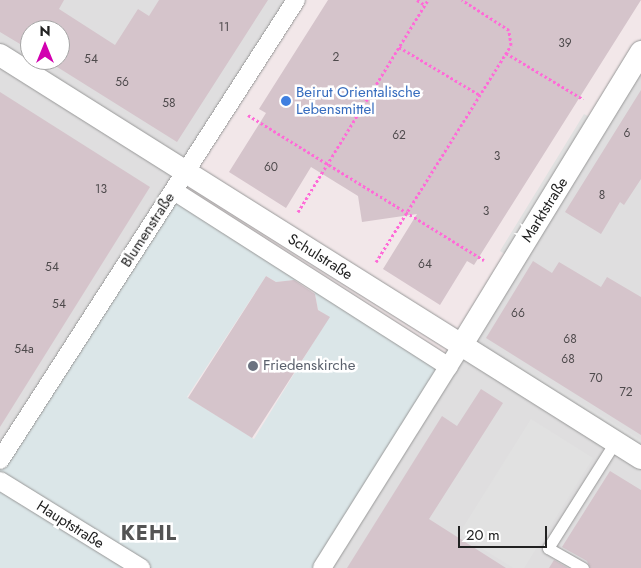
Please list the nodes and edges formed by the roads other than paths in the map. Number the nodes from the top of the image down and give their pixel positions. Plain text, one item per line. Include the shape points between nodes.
1 (296, 0) edge
2 (641, 52) edge
3 (0, 55) edge
4 (185, 171) junction
5 (174, 191) junction
6 (461, 346) junction
7 (449, 367) junction
8 (615, 442) junction
9 (641, 458) edge
10 (0, 460) edge
11 (0, 481) edge
12 (141, 568) edge
13 (322, 568) edge
14 (583, 568) edge

1 - 4 street, Blumenstraße
2 - 6 street, Marktstraße
3 - 4 street, Schulstraße
4 - 5 street, Blumenstraße
4 - 6 street, Schulstraße
5 - 7 street
5 - 10 street, Blumenstraße
6 - 7 street, Marktstraße
6 - 8 street, Schulstraße
7 - 13 street, Marktstraße
8 - 9 street, Schulstraße
8 - 14 lane via 548,548
11 - 12 street, Hauptstraße

